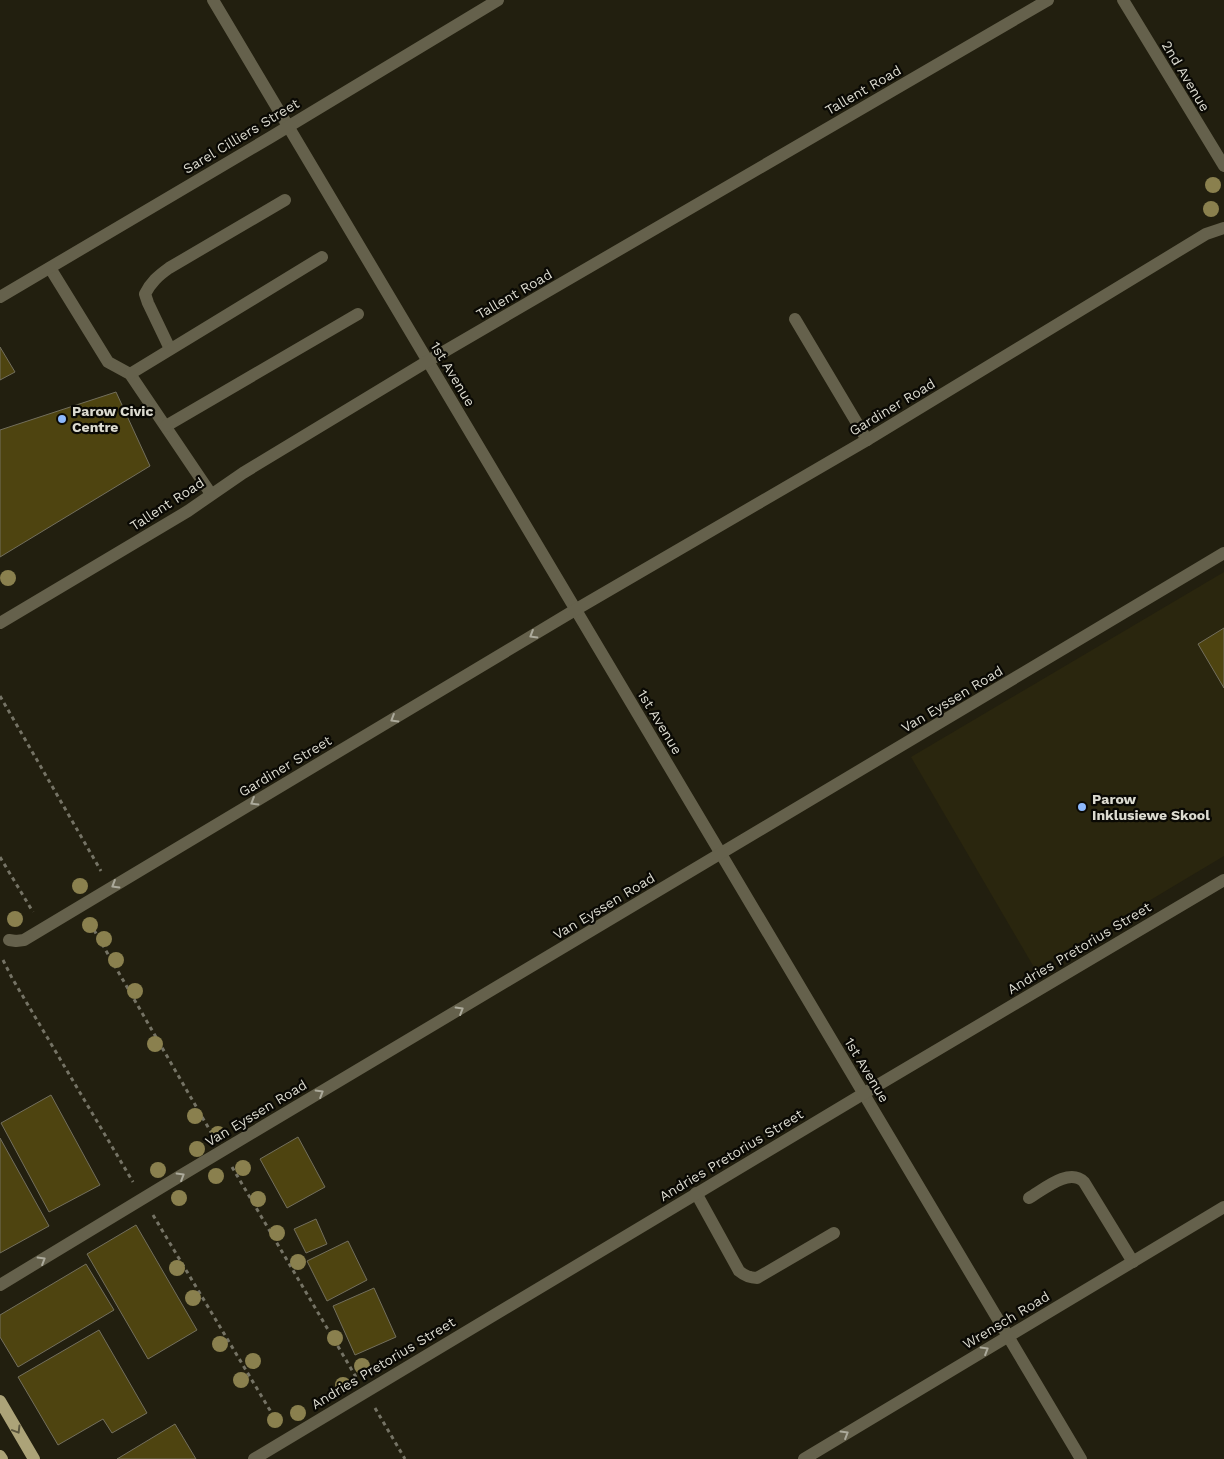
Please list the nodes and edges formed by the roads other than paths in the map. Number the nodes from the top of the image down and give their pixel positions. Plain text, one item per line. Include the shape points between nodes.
1 (213, 0) edge
2 (498, 0) edge
3 (1048, 0) edge
4 (1123, 0) edge
5 (288, 126) junction
6 (1224, 166) edge
7 (285, 200) dead end
8 (1224, 228) edge
9 (322, 257) dead end
10 (50, 268) junction
11 (0, 297) edge
12 (358, 314) dead end
13 (795, 319) dead end
14 (170, 349) junction
15 (428, 361) junction
16 (130, 374) junction
17 (166, 426) junction
18 (867, 440) junction
19 (211, 494) junction
20 (1224, 553) edge
21 (575, 610) junction
22 (0, 623) edge
23 (721, 854) junction
24 (1224, 880) edge
25 (9, 940) dead end
26 (863, 1093) junction
27 (696, 1194) junction
28 (1029, 1198) dead end
29 (1224, 1207) edge
30 (834, 1233) dead end
31 (1133, 1262) junction
32 (0, 1286) edge
33 (1009, 1336) junction
34 (0, 1401) edge
35 (34, 1459) edge
36 (254, 1459) edge
37 (804, 1459) edge
38 (1081, 1459) edge

1 - 5 street, 1st Avenue
2 - 5 street, Sarel Cilliers Street
3 - 15 street, Tallent Road
4 - 6 street, 2nd Avenue
5 - 10 street, Sarel Cilliers Street
5 - 15 street, 1st Avenue
7 - 14 street via 168,268 150,285 145,294
8 - 18 street, Gardiner Road via 1206,234
9 - 14 street
10 - 11 street, Sarel Cilliers Street
10 - 16 street via 108,362
12 - 17 street
13 - 18 street
14 - 16 street
15 - 19 street, Tallent Road
15 - 21 street, 1st Avenue
16 - 17 street
17 - 19 street
18 - 21 street, Gardiner Road
19 - 22 street, Tallent Road via 188,511
20 - 23 street, Van Eyssen Road
21 - 23 street, 1st Avenue
21 -> 25 street, Gardiner Street via 24,940
23 - 26 street, 1st Avenue
32 -> 23 street, Van Eyssen Road
24 - 26 street, Andries Pretorius Street
26 - 27 street, Andries Pretorius Street
26 - 33 street, 1st Avenue
27 - 30 street via 739,1271 751,1278 758,1278
27 - 36 street, Andries Pretorius Street
28 - 31 street via 1063,1178 1080,1178
29 - 31 street, Wrensch Road
31 - 33 street, Wrensch Road
37 -> 33 street, Wrensch Road
33 - 38 street, 1st Avenue
34 -> 35 main road

